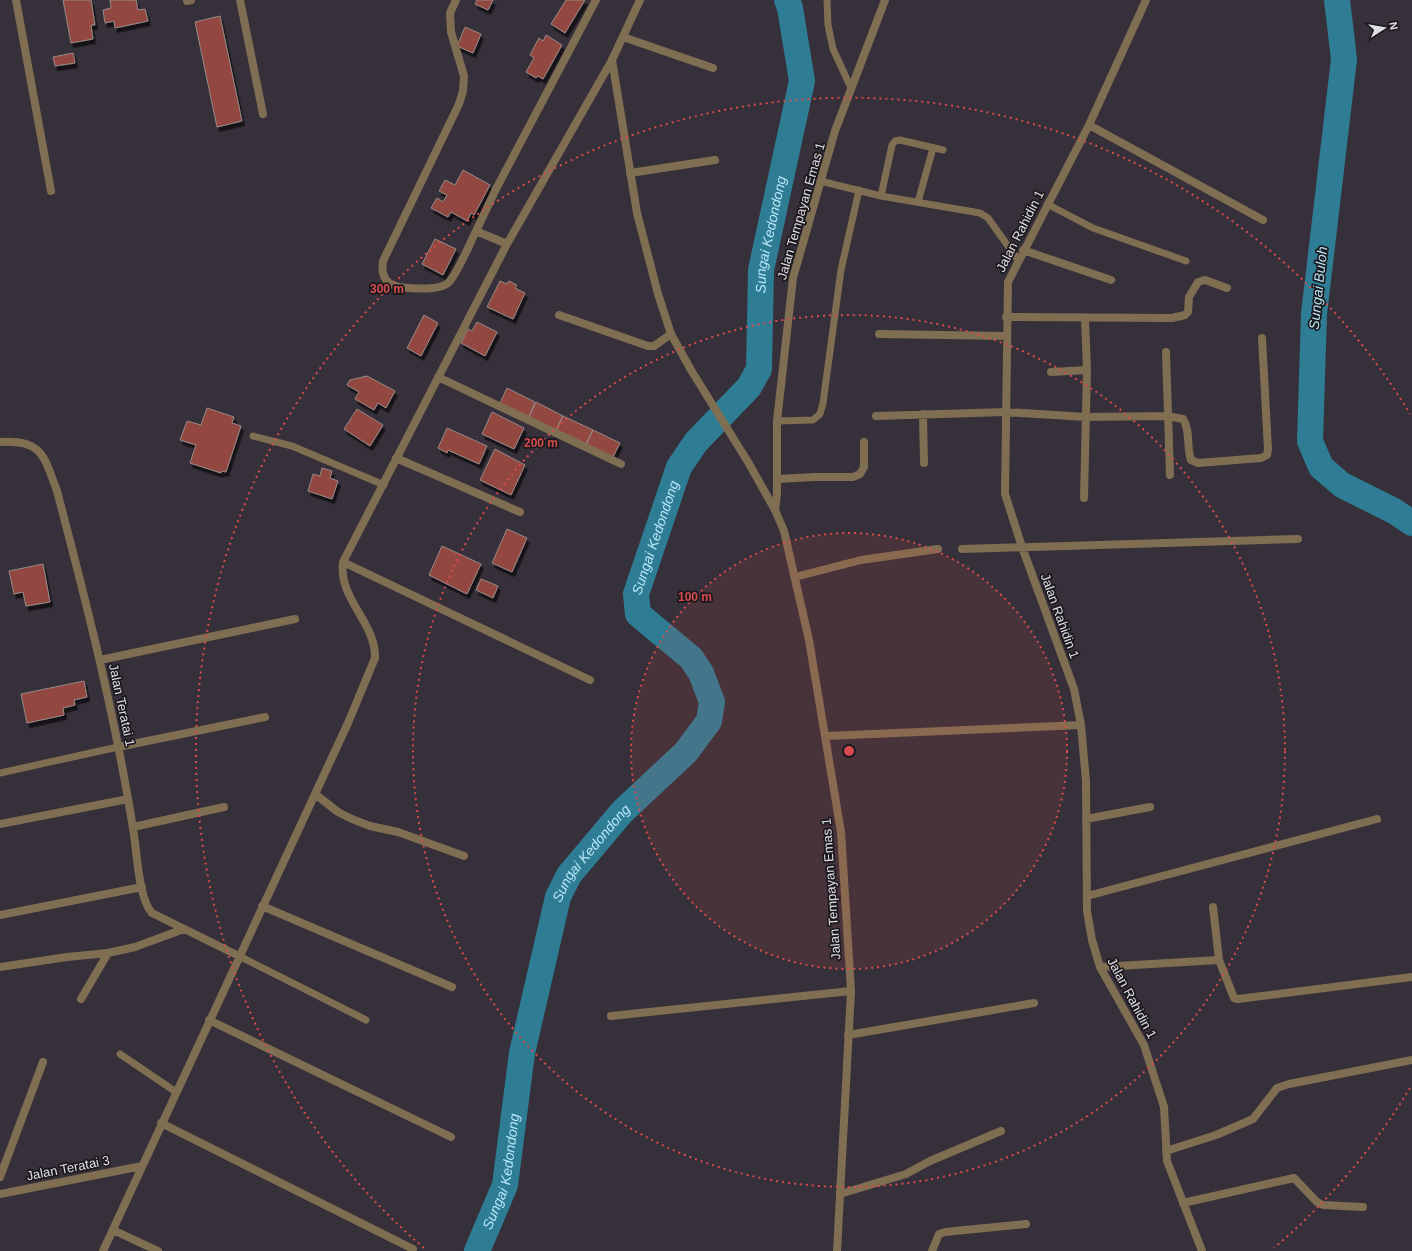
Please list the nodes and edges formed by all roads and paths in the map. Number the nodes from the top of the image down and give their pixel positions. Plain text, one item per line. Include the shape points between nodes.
1 (16, 0) edge
2 (240, 0) edge
3 (456, 0) edge
4 (596, 0) edge
5 (640, 0) edge
6 (827, 0) edge
7 (885, 0) edge
8 (1146, 0) edge
9 (623, 37) junction
10 (612, 60) junction
11 (713, 68) dead end
12 (851, 88) junction
13 (263, 114) dead end
14 (1089, 125) junction
15 (933, 148) junction
16 (943, 150) dead end
17 (715, 160) dead end
18 (630, 172) junction
19 (820, 181) junction
20 (859, 190) junction
21 (51, 191) dead end
22 (881, 196) junction
23 (918, 202) junction
24 (1047, 204) junction
25 (1263, 220) dead end
26 (476, 231) junction
27 (507, 244) junction
28 (1023, 250) junction
29 (1018, 260) junction
30 (1186, 261) dead end
31 (1111, 280) dead end
32 (1227, 288) dead end
33 (559, 315) dead end
34 (1006, 317) junction
35 (1085, 319) junction
36 (671, 334) junction
37 (879, 334) dead end
38 (1007, 336) junction
39 (1262, 338) dead end
40 (1166, 352) dead end
41 (1087, 370) junction
42 (1051, 372) dead end
43 (438, 376) junction
44 (1006, 412) junction
45 (923, 414) junction
46 (876, 416) dead end
47 (1167, 416) junction
48 (1086, 417) junction
49 (777, 421) junction
50 (253, 436) dead end
51 (0, 442) edge
52 (864, 442) dead end
53 (396, 458) junction
54 (924, 463) dead end
55 (621, 464) dead end
56 (1170, 475) dead end
57 (777, 479) junction
58 (384, 486) junction
59 (1084, 498) dead end
60 (775, 510) junction
61 (520, 512) dead end
62 (1298, 539) dead end
63 (1022, 547) junction
64 (938, 548) dead end
65 (962, 549) dead end
66 (343, 562) junction
67 (795, 576) junction
68 (295, 619) dead end
69 (100, 660) junction
70 (590, 680) dead end
71 (265, 717) dead end
72 (1081, 725) junction
73 (826, 736) junction
74 (118, 747) junction
75 (0, 773) edge
76 (315, 794) junction
77 (128, 798) junction
78 (224, 806) dead end
79 (1150, 807) dead end
80 (1086, 819) junction
81 (1377, 819) dead end
82 (0, 824) edge
83 (133, 828) junction
84 (464, 856) dead end
85 (142, 887) junction
86 (1087, 896) junction
87 (262, 906) junction
88 (1213, 907) dead end
89 (0, 915) edge
90 (184, 929) junction
91 (108, 954) junction
92 (239, 956) junction
93 (1219, 960) junction
94 (0, 967) edge
95 (1100, 967) junction
96 (1412, 977) edge
97 (452, 987) dead end
98 (851, 990) junction
99 (81, 1000) dead end
100 (1034, 1003) dead end
101 (611, 1016) dead end
102 (209, 1020) junction
103 (366, 1020) dead end
104 (848, 1035) junction
105 (120, 1054) dead end
106 (1412, 1060) edge
107 (43, 1062) dead end
108 (176, 1092) junction
109 (161, 1124) junction
110 (1001, 1131) dead end
111 (451, 1137) dead end
112 (1166, 1151) junction
113 (142, 1166) junction
114 (0, 1177) edge
115 (0, 1194) edge
116 (840, 1194) junction
117 (1183, 1203) junction
118 (1364, 1207) dead end
119 (1026, 1224) dead end
120 (113, 1230) junction
121 (413, 1249) dead end
122 (103, 1251) edge
123 (158, 1251) edge
124 (837, 1251) edge
125 (932, 1251) edge
126 (1202, 1251) edge

1 - 21 street
2 - 13 street
3 - 26 street via 450,13 451,32 464,76 463,91 383,261 384,276 391,284 403,287 435,288 444,285 452,279
4 - 26 street
5 - 9 street
6 - 12 lane via 828,25 833,49
7 - 12 street, Jalan Tempayan Emas 1
8 - 14 street, Jalan Rahidin 1
9 - 10 street
9 - 11 street
10 - 18 street, Jalan Tempayan Emas 1
10 - 27 street
12 - 19 street, Jalan Tempayan Emas 1
14 - 24 street, Jalan Rahidin 1
14 - 25 street
15 - 16 lane
15 - 22 lane via 895,141
15 - 23 lane
17 - 18 street
18 - 36 street, Jalan Tempayan Emas 1 via 637,213
19 - 20 lane
19 - 49 street, Jalan Tempayan Emas 1 via 792,278
20 - 22 lane
20 - 49 lane via 841,270 824,403 820,414 813,420
22 - 23 lane
23 - 29 lane via 980,213 988,218
24 - 28 street, Jalan Rahidin 1
24 - 30 lane via 1093,228
26 - 27 street
27 - 43 street
28 - 29 street, Jalan Rahidin 1
28 - 31 street
29 - 34 street, Jalan Rahidin 1 via 1008,282
32 - 35 street via 1205,280 1198,282 1189,296 1188,312 1172,318
33 - 36 street via 648,346 654,346
34 - 35 street
34 - 38 street, Jalan Rahidin 1
35 - 41 street
36 - 60 street, Jalan Tempayan Emas 1
37 - 38 street
38 - 44 street, Jalan Rahidin 1
39 - 47 street via 1267,456 1198,463 1191,460 1188,453 1187,426 1183,419
40 - 47 street
41 - 42 street
41 - 48 street
43 - 53 street
43 - 55 street
44 - 45 street
44 - 48 street
44 - 63 street, Jalan Rahidin 1 via 1005,494
45 - 46 street
45 - 54 street
47 - 48 street
47 - 56 street
48 - 59 street
49 - 57 street, Jalan Tempayan Emas 1
50 - 58 lane via 292,446
51 - 69 street, Jalan Teratai 1 via 34,447 40,452 48,467 61,506
52 - 57 street via 864,467 860,474 853,477
53 - 58 street
53 - 61 street
57 - 60 street, Jalan Tempayan Emas 1
58 - 66 street
60 - 67 street, Jalan Tempayan Emas 1 via 784,531
62 - 63 street
63 - 65 street
63 - 72 street, Jalan Rahidin 1 via 1074,689
64 - 67 street via 861,560
66 - 70 street
66 - 76 street via 345,589 373,638 375,658
67 - 73 street, Jalan Tempayan Emas 1
68 - 69 street
69 - 74 street, Jalan Teratai 1
71 - 74 street
72 - 73 street
72 - 80 street, Jalan Rahidin 1 via 1086,781
73 - 98 street, Jalan Tempayan Emas 1 via 841,832
74 - 75 lane
74 - 77 street, Jalan Teratai 1
76 - 84 street via 352,820 398,832
76 - 87 street
77 - 82 street
77 - 83 street, Jalan Teratai 1
78 - 83 street
79 - 80 street
80 - 86 street, Jalan Rahidin 1
81 - 86 street
83 - 85 street, Jalan Teratai 1
85 - 89 street
85 - 90 street, Jalan Teratai 1 via 148,909 152,914
86 - 95 street, Jalan Rahidin 1 via 1092,940
87 - 92 street
87 - 97 street
88 - 93 street
90 - 91 street
90 - 92 street, Jalan Teratai 1
91 - 94 street
91 - 99 street
92 - 102 street
92 - 103 lane
93 - 95 street
93 - 96 street via 1234,998 1238,999
95 - 112 street, Jalan Rahidin 1 via 1144,1045 1164,1107
98 - 101 street
98 - 104 street, Jalan Tempayan Emas 1
100 - 104 street
102 - 108 street
102 - 111 street
104 - 116 street, Jalan Tempayan Emas 1
105 - 108 lane
106 - 112 street via 1277,1088 1253,1119 1216,1135
107 - 114 street
108 - 109 street
109 - 113 street
109 - 121 street
110 - 116 street via 930,1160 906,1174
112 - 117 street, Jalan Rahidin 1 via 1167,1162
113 - 115 street, Jalan Teratai 3
113 - 120 street
116 - 124 street, Jalan Tempayan Emas 1
117 - 118 street via 1294,1178 1323,1205
117 - 126 street, Jalan Rahidin 1
119 - 125 street via 945,1232 939,1234
120 - 122 street
120 - 123 street

